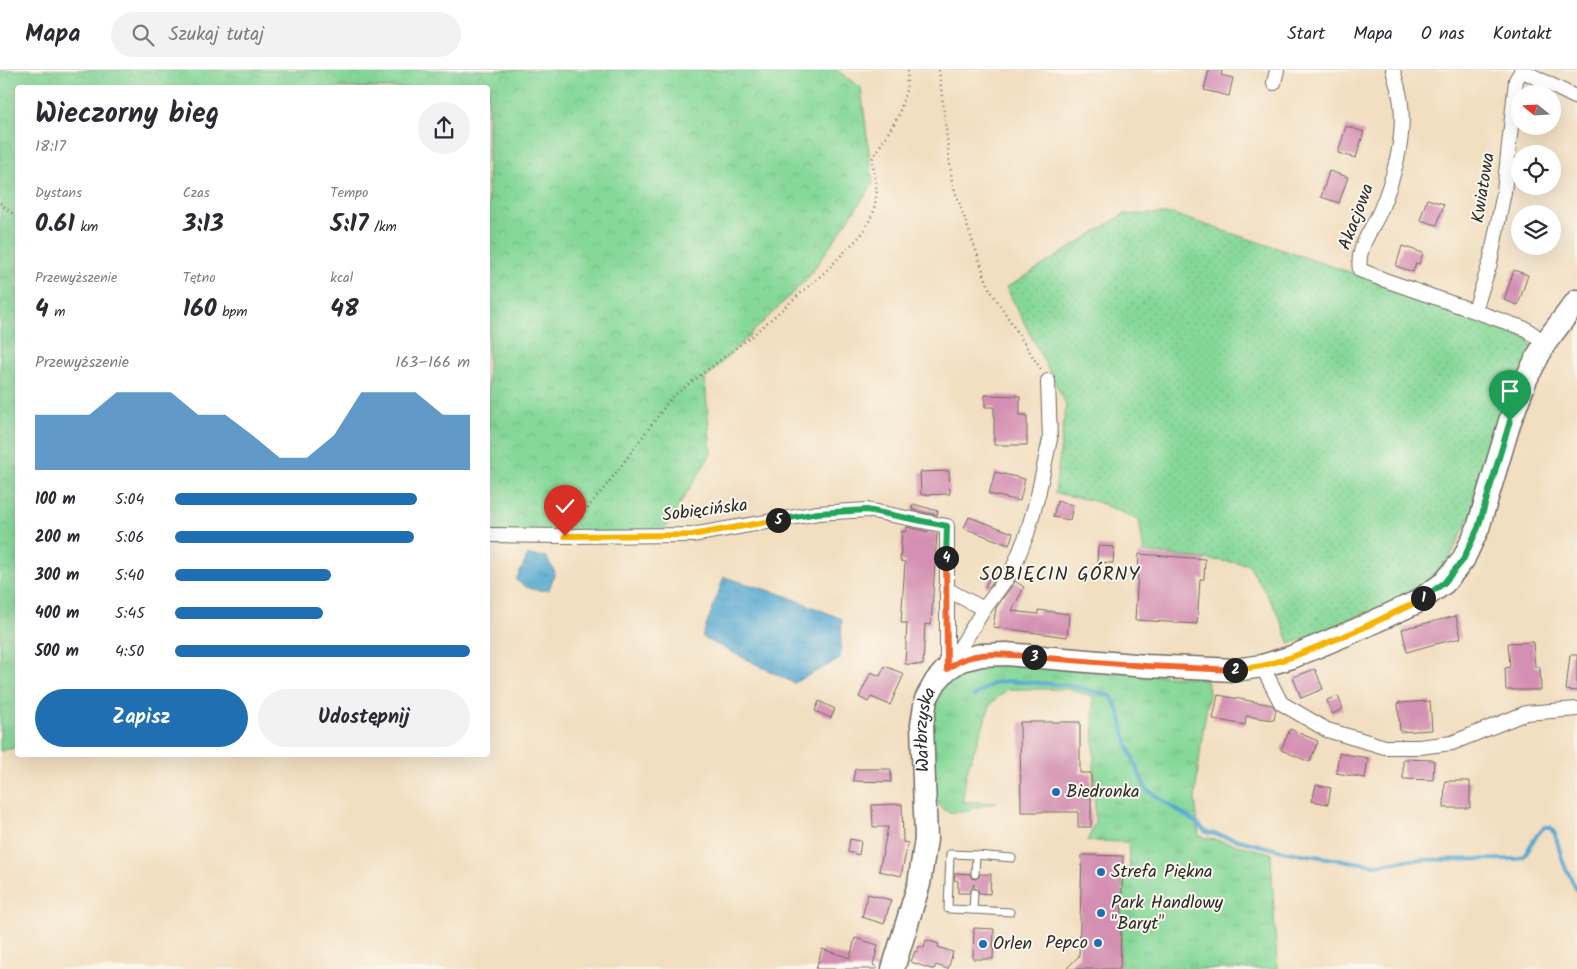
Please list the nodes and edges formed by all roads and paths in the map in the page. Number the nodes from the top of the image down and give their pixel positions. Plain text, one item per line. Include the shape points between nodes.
1 (908, 70) edge
2 (939, 70) edge
3 (1394, 70) edge
4 (1522, 70) edge
5 (1577, 98) edge
6 (0, 203) edge
7 (15, 216) edge
8 (1577, 302) edge
9 (1475, 310) junction
10 (1545, 343) junction
11 (1048, 381) joint
12 (490, 535) edge
13 (565, 536) junction
14 (946, 590) junction
15 (984, 609) junction
16 (1262, 666) junction
17 (947, 669) junction
18 (1577, 709) edge
19 (976, 855) junction
20 (1012, 858) dead end
21 (975, 874) dead end
22 (974, 893) dead end
23 (974, 910) junction
24 (1010, 912) dead end
25 (893, 969) edge

1 - 13 path via 898,117 872,159 877,190 874,211 863,233 825,272 753,335 672,397
2 - 11 path via 952,182 986,280
3 - 9 street, Akacjowa via 1401,104 1400,147 1391,182 1358,260 1360,270
4 - 5 street
4 - 9 street, Kwiatowa via 1516,80 1504,192 1490,263
6 - 7 path
8 - 10 main road, Wałbrzyska
9 - 10 street, Akacjowa via 1526,328
10 - 16 main road, Wałbrzyska via 1526,379 1510,421 1478,528 1463,560 1444,583 1417,602 1354,632
11 - 15 street via 1050,438 1038,495 1012,571
12 - 13 street, Sobięcińska
13 - 14 street, Sobięcińska via 692,535 818,513 867,510 947,526
14 - 15 street
14 - 17 street, Sobięcińska
15 - 17 street
16 - 17 main road, Wałbrzyska via 1208,670 1006,654 961,660
16 - 18 street via 1281,703 1328,730 1385,747 1452,743 1526,713
17 - 25 main road, Wałbrzyska via 926,698 922,725 926,839 919,884
19 - 20 lane
19 - 21 lane
19 - 23 lane via 950,854 948,908
22 - 23 lane
23 - 24 lane

